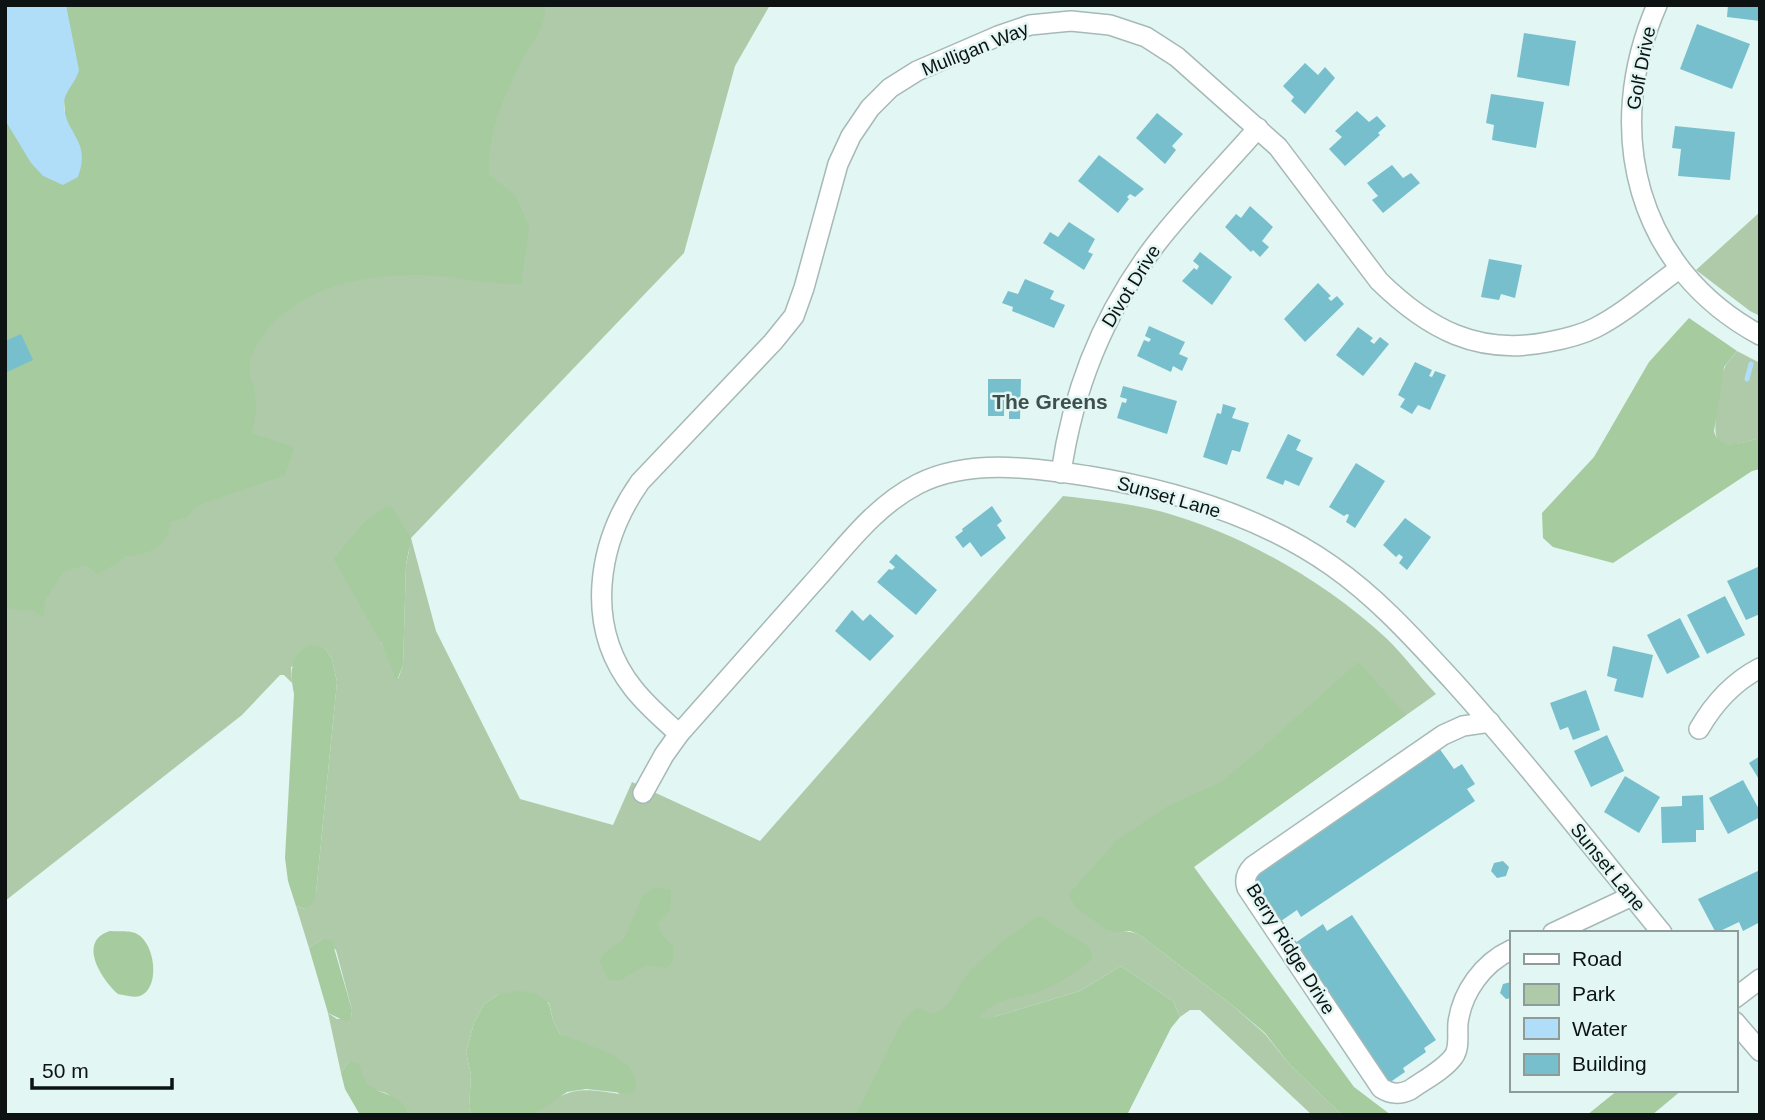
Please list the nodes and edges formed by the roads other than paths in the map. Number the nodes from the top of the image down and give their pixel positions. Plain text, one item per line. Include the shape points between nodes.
1 (1657, 5) edge
2 (1258, 128) junction
3 (1679, 269) junction
4 (1760, 335) edge
5 (1061, 473) junction
6 (1760, 668) edge
7 (1490, 722) junction
8 (1699, 729) dead end
9 (679, 734) junction
10 (643, 793) dead end
11 (1632, 896) junction
12 (1557, 931) edge
13 (1660, 931) edge
14 (1510, 951) edge
15 (1760, 979) edge
16 (1737, 996) edge
17 (1737, 1024) edge
18 (1760, 1051) edge

1 - 3 street, Golf Drive via 1644,34 1631,130 1643,201
2 - 3 street, Mulligan Way via 1379,281 1419,316 1466,339 1528,345 1580,334 1606,322
2 - 5 street, Divot Drive via 1158,242 1122,293 1084,373
2 - 9 street, Mulligan Way via 1163,47 1128,30 1090,22 1044,23 998,36 917,71 875,103 855,129 838,164 794,316 640,482 622,507 610,537 601,593 611,648 633,688
3 - 4 street, Golf Drive via 1738,323
5 - 7 street, Sunset Lane via 1144,486 1195,500 1267,530 1329,564 1389,611
5 - 9 street, Sunset Lane via 987,467 958,470 900,495 851,539
6 - 8 street via 1732,687
7 - 11 street, Sunset Lane
7 - 14 street, Berry Ridge Drive via 1443,735 1253,866 1246,876 1247,888 1381,1088 1392,1093 1402,1093 1452,1059 1459,1017 1474,980
9 - 10 street, Sunset Lane
11 - 12 street
11 - 13 street, Sunset Lane
15 - 16 street
17 - 18 street

